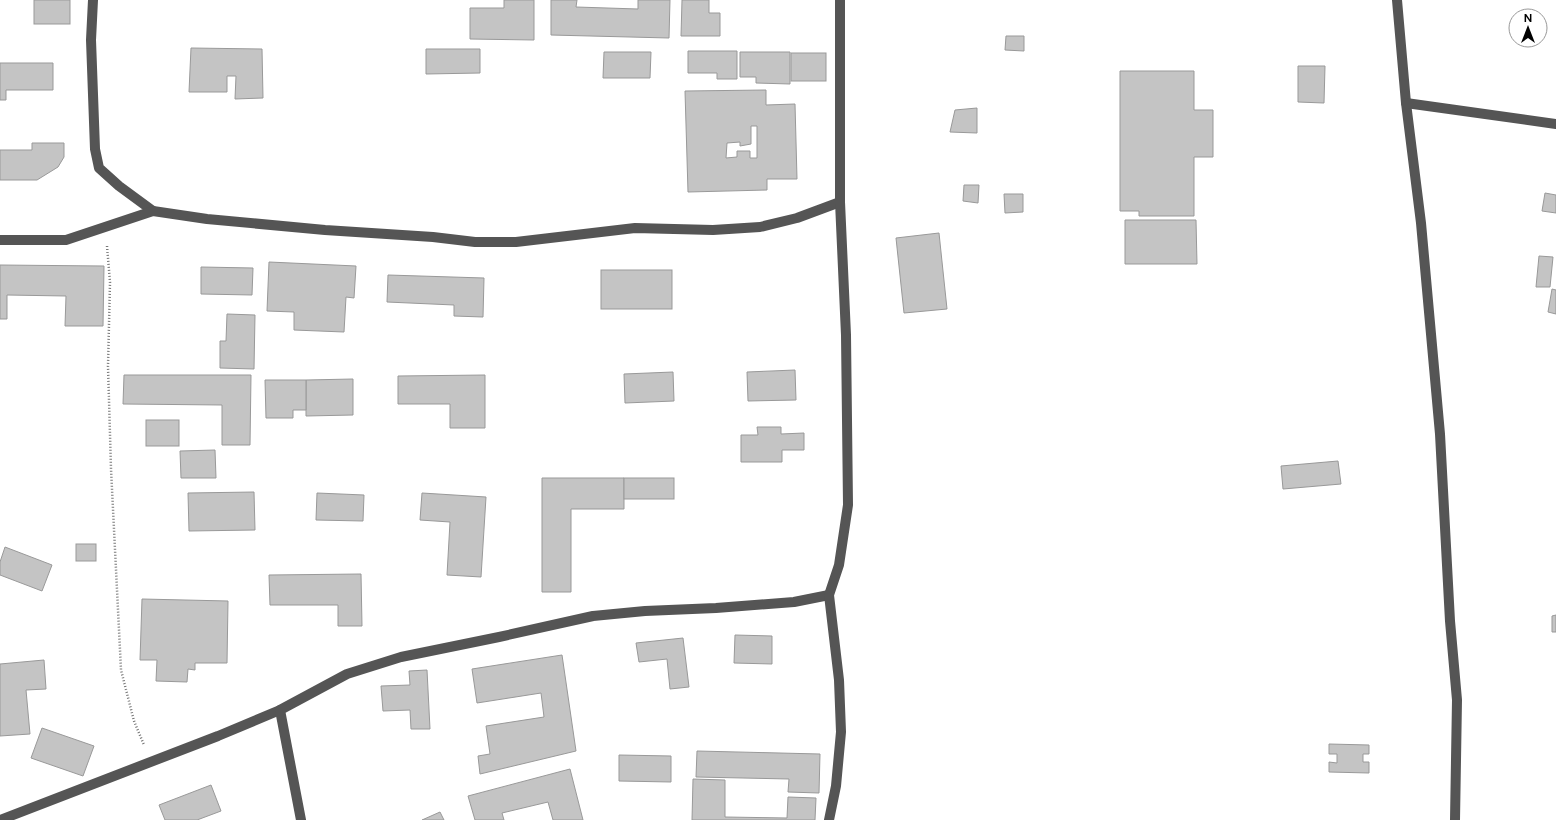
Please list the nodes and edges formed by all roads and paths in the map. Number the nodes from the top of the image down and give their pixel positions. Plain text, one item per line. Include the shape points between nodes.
1 (93, 0) edge
2 (840, 0) edge
3 (1397, 0) edge
4 (1406, 103) junction
5 (1556, 124) edge
6 (840, 202) junction
7 (153, 211) junction
8 (106, 228) junction
9 (0, 240) edge
10 (829, 595) junction
11 (280, 710) junction
12 (152, 762) junction
13 (0, 820) edge
14 (301, 820) edge
15 (830, 820) edge
16 (1455, 820) edge

1 - 7 street via 91,48 95,149 99,168
2 - 6 street
3 - 4 street
4 - 5 street
4 - 16 street via 1421,223 1440,434 1456,700
6 - 7 street via 797,218 760,227 713,230 635,228 516,242 475,242 325,230 207,219
6 - 10 street via 846,335 848,505 839,565
7 - 8 street
8 - 9 street via 66,240
8 - 12 path via 110,282 108,366 111,468 121,670 134,721
10 - 11 street via 786,603 593,616 401,657 347,674
10 - 15 street via 839,680 841,732
11 - 12 street
11 - 14 street
12 - 13 street

